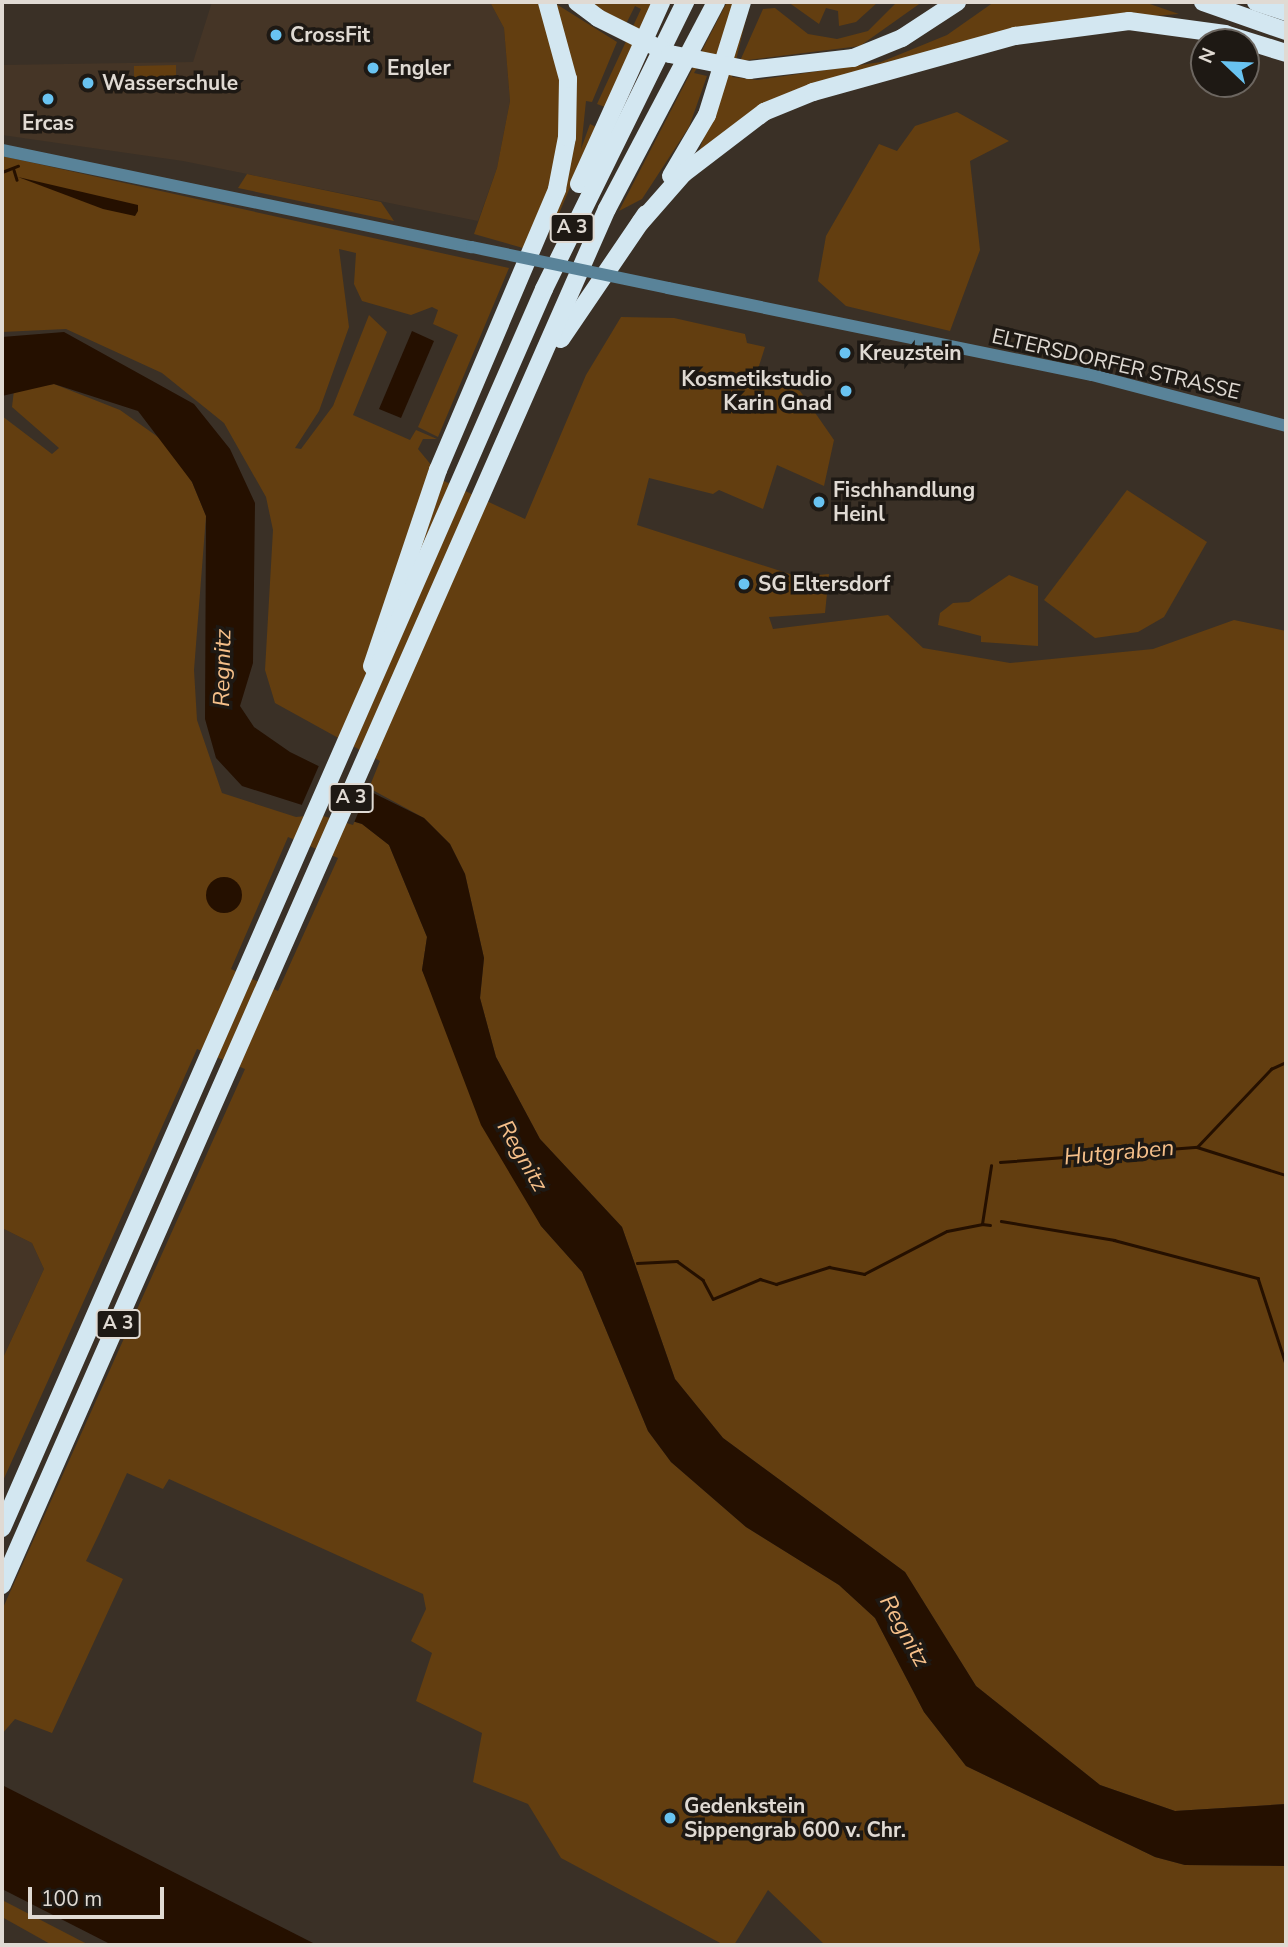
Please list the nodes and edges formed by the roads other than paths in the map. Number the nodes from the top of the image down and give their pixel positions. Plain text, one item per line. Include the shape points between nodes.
1 (547, 2) edge
2 (577, 2) edge
3 (661, 2) edge
4 (685, 2) edge
5 (716, 2) edge
6 (742, 2) edge
7 (957, 2) edge
8 (1203, 2) edge
9 (1256, 2) edge
10 (1286, 12) edge
11 (1286, 31) edge
12 (1286, 53) edge
13 (2, 150) edge
14 (640, 223) junction
15 (1286, 426) edge
16 (467, 459) junction
17 (496, 463) junction
18 (419, 557) junction
19 (359, 721) junction
20 (2, 1528) edge
21 (2, 1585) edge

1 - 18 highway, A 3 via 568,79 564,160 545,224 447,451
2 - 7 highway, bridge via 598,18 670,54 749,70 853,58 902,38
3 - 16 highway via 511,337
4 - 16 highway, A 3 via 616,132
5 - 17 highway, A 3 via 607,209
6 - 14 highway via 707,115
8 - 11 highway
9 - 10 highway
12 - 14 highway via 1225,33 1129,21 1015,36 813,92 764,113 684,173
13 - 15 street, ELTERSDORFER STRASSE, bridge via 936,343
14 - 17 highway via 583,301
16 - 18 highway, A 3
17 - 21 highway, A 3
18 - 19 highway, A 3
18 - 19 highway via 370,678
19 - 20 highway, A 3

